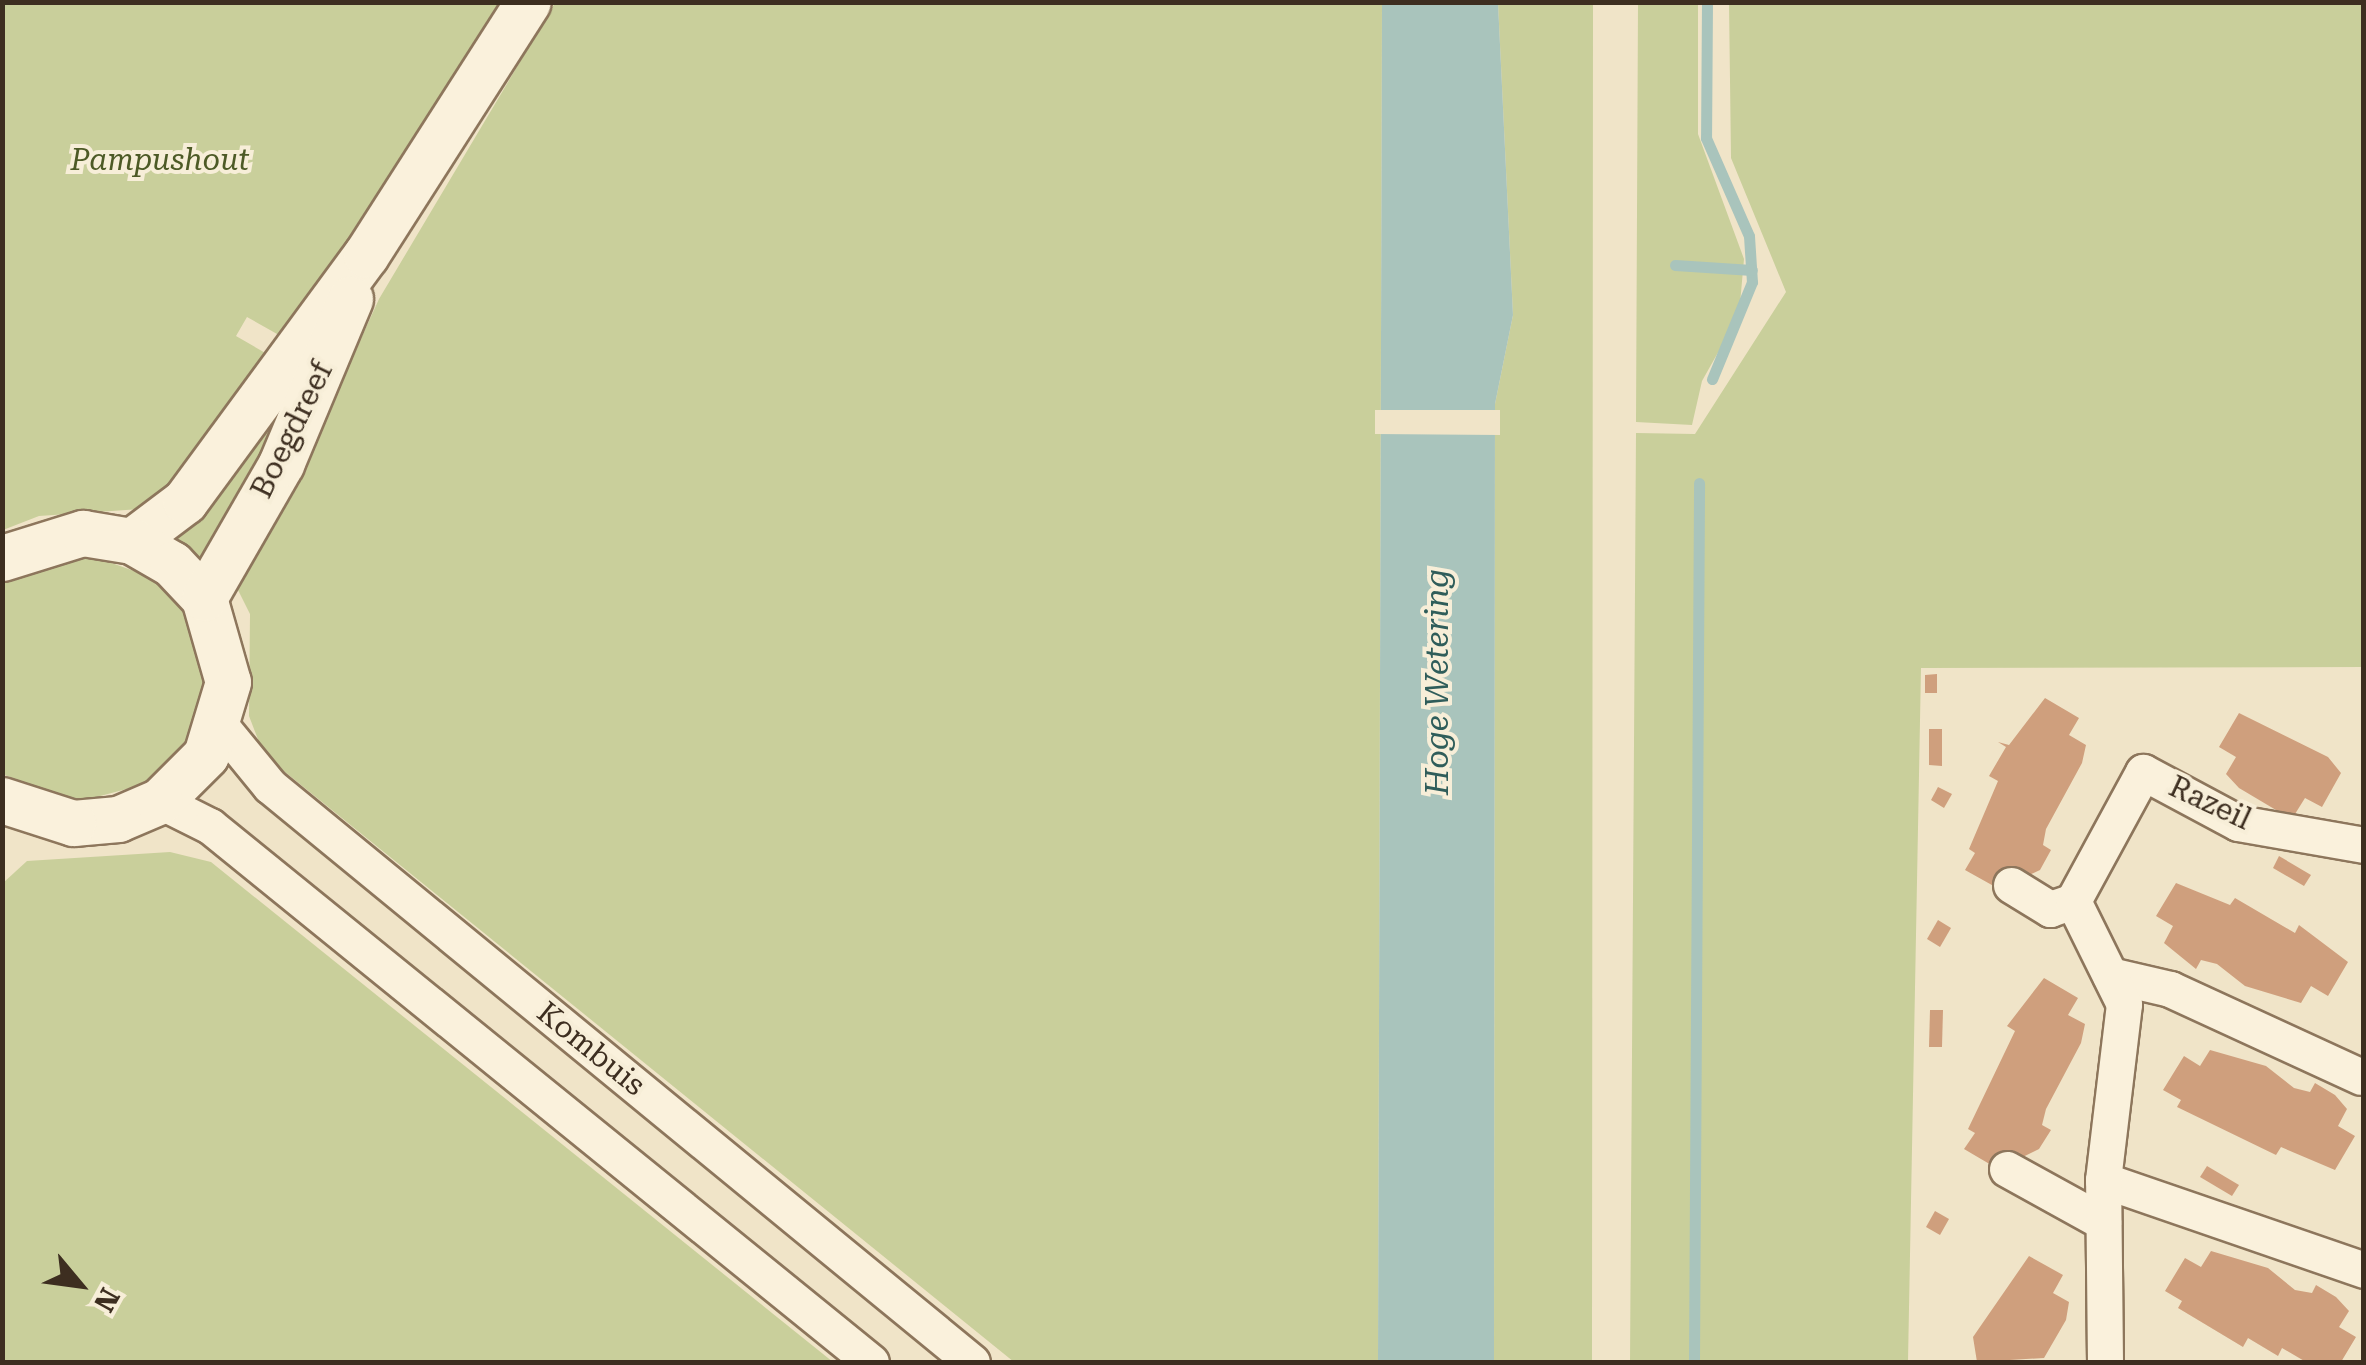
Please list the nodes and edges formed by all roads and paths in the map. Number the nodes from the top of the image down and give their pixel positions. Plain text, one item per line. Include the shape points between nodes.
1 (528, 2) edge
2 (366, 255) junction
3 (132, 541) junction
4 (5, 554) edge
5 (204, 598) junction
6 (220, 725) junction
7 (160, 801) junction
8 (11, 818) edge
9 (2364, 845) edge
10 (2011, 885) dead end
11 (2073, 901) junction
12 (2110, 976) junction
13 (2362, 1077) edge
14 (2007, 1169) dead end
15 (2103, 1180) junction
16 (2103, 1222) junction
17 (2364, 1270) edge
18 (870, 1362) edge
19 (972, 1362) edge
20 (2105, 1362) edge

1 - 2 street, Boegdreef
2 - 3 street, Boegdreef via 186,502
2 - 5 street, Boegdreef via 281,464
3 - 4 street via 83,533
3 - 5 street via 172,564
5 - 6 street via 228,682
6 - 7 street via 186,780
6 - 19 street, Kombuis via 270,786
7 - 8 street via 103,821
7 - 18 street via 210,826
9 - 11 street, Razeil via 2238,823 2143,772
10 - 11 street via 2050,909
11 - 12 street
12 - 13 street via 2170,989
12 - 15 street via 2124,1004
14 - 16 street
15 - 16 street
15 - 17 street
16 - 20 street

